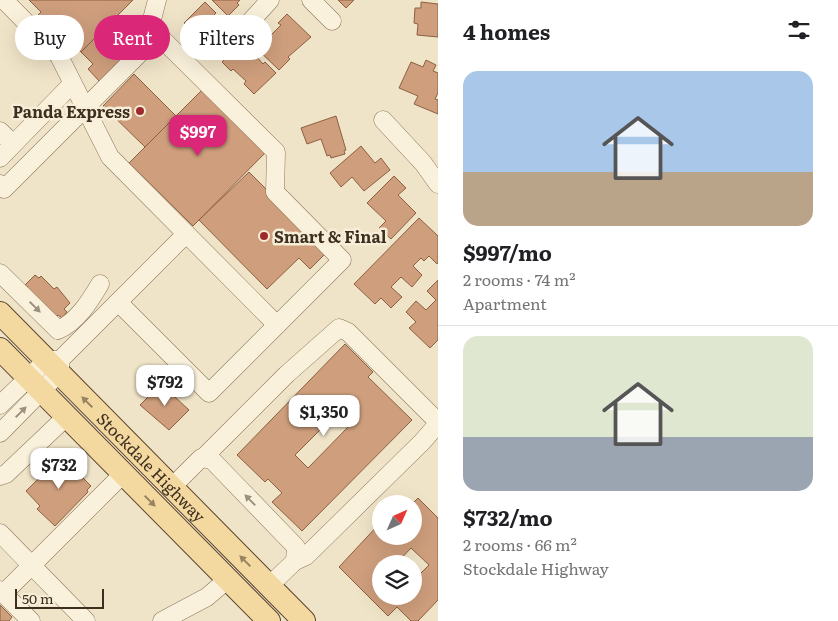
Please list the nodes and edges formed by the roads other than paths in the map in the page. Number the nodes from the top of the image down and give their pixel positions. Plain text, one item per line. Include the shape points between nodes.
1 (4, 0) edge
2 (157, 0) edge
3 (270, 0) edge
4 (311, 0) edge
5 (153, 15) edge
6 (256, 15) edge
7 (332, 21) dead end
8 (170, 47) edge
9 (133, 60) edge
10 (72, 84) junction
11 (84, 108) junction
12 (383, 120) dead end
13 (0, 131) edge
14 (13, 144) junction
15 (0, 158) edge
16 (0, 184) edge
17 (438, 184) edge
18 (186, 234) junction
19 (0, 273) edge
20 (100, 284) dead end
21 (118, 302) junction
22 (0, 313) edge
23 (277, 325) junction
24 (0, 349) edge
25 (56, 364) junction
26 (35, 385) junction
27 (0, 406) edge
28 (66, 417) junction
29 (437, 421) edge
30 (0, 433) edge
31 (208, 459) junction
32 (123, 474) junction
33 (0, 476) edge
34 (172, 487) junction
35 (0, 533) edge
36 (296, 554) junction
37 (32, 565) junction
38 (228, 579) junction
39 (269, 586) junction
40 (2, 592) edge
41 (31, 621) edge
42 (86, 621) edge
43 (162, 621) edge
44 (269, 621) edge
45 (304, 621) edge

1 - 10 street via 59,56
2 - 5 street
3 - 6 street
4 - 7 street
8 - 23 street via 276,152 275,192 342,260
9 - 11 street
10 - 11 street
10 - 14 street
11 - 16 street via 4,188
11 - 18 street via 110,157
12 - 17 street
13 - 14 street
14 - 15 street
18 - 21 street
18 - 23 street
19 -> 20 street via 58,330 67,326 89,303
21 - 23 street via 209,393
21 - 25 street
22 - 25 main road, Stockdale Highway
24 - 26 main road, Stockdale Highway
25 - 26 street
34 -> 25 main road, Stockdale Highway
26 - 27 street
26 - 28 main road, Stockdale Highway
30 -> 26 street
28 - 32 main road, Stockdale Highway
28 - 33 street via 6,474
29 - 31 street via 348,332 339,328 288,374
29 - 36 street via 422,442 306,556
31 - 34 street
36 -> 31 street
32 - 37 street
32 -> 38 main road, Stockdale Highway
39 -> 34 main road, Stockdale Highway
35 - 37 street
36 - 39 street
37 - 40 street
37 - 42 street
38 - 43 street via 207,597
38 - 44 main road, Stockdale Highway
39 - 45 main road, Stockdale Highway
40 - 41 street

